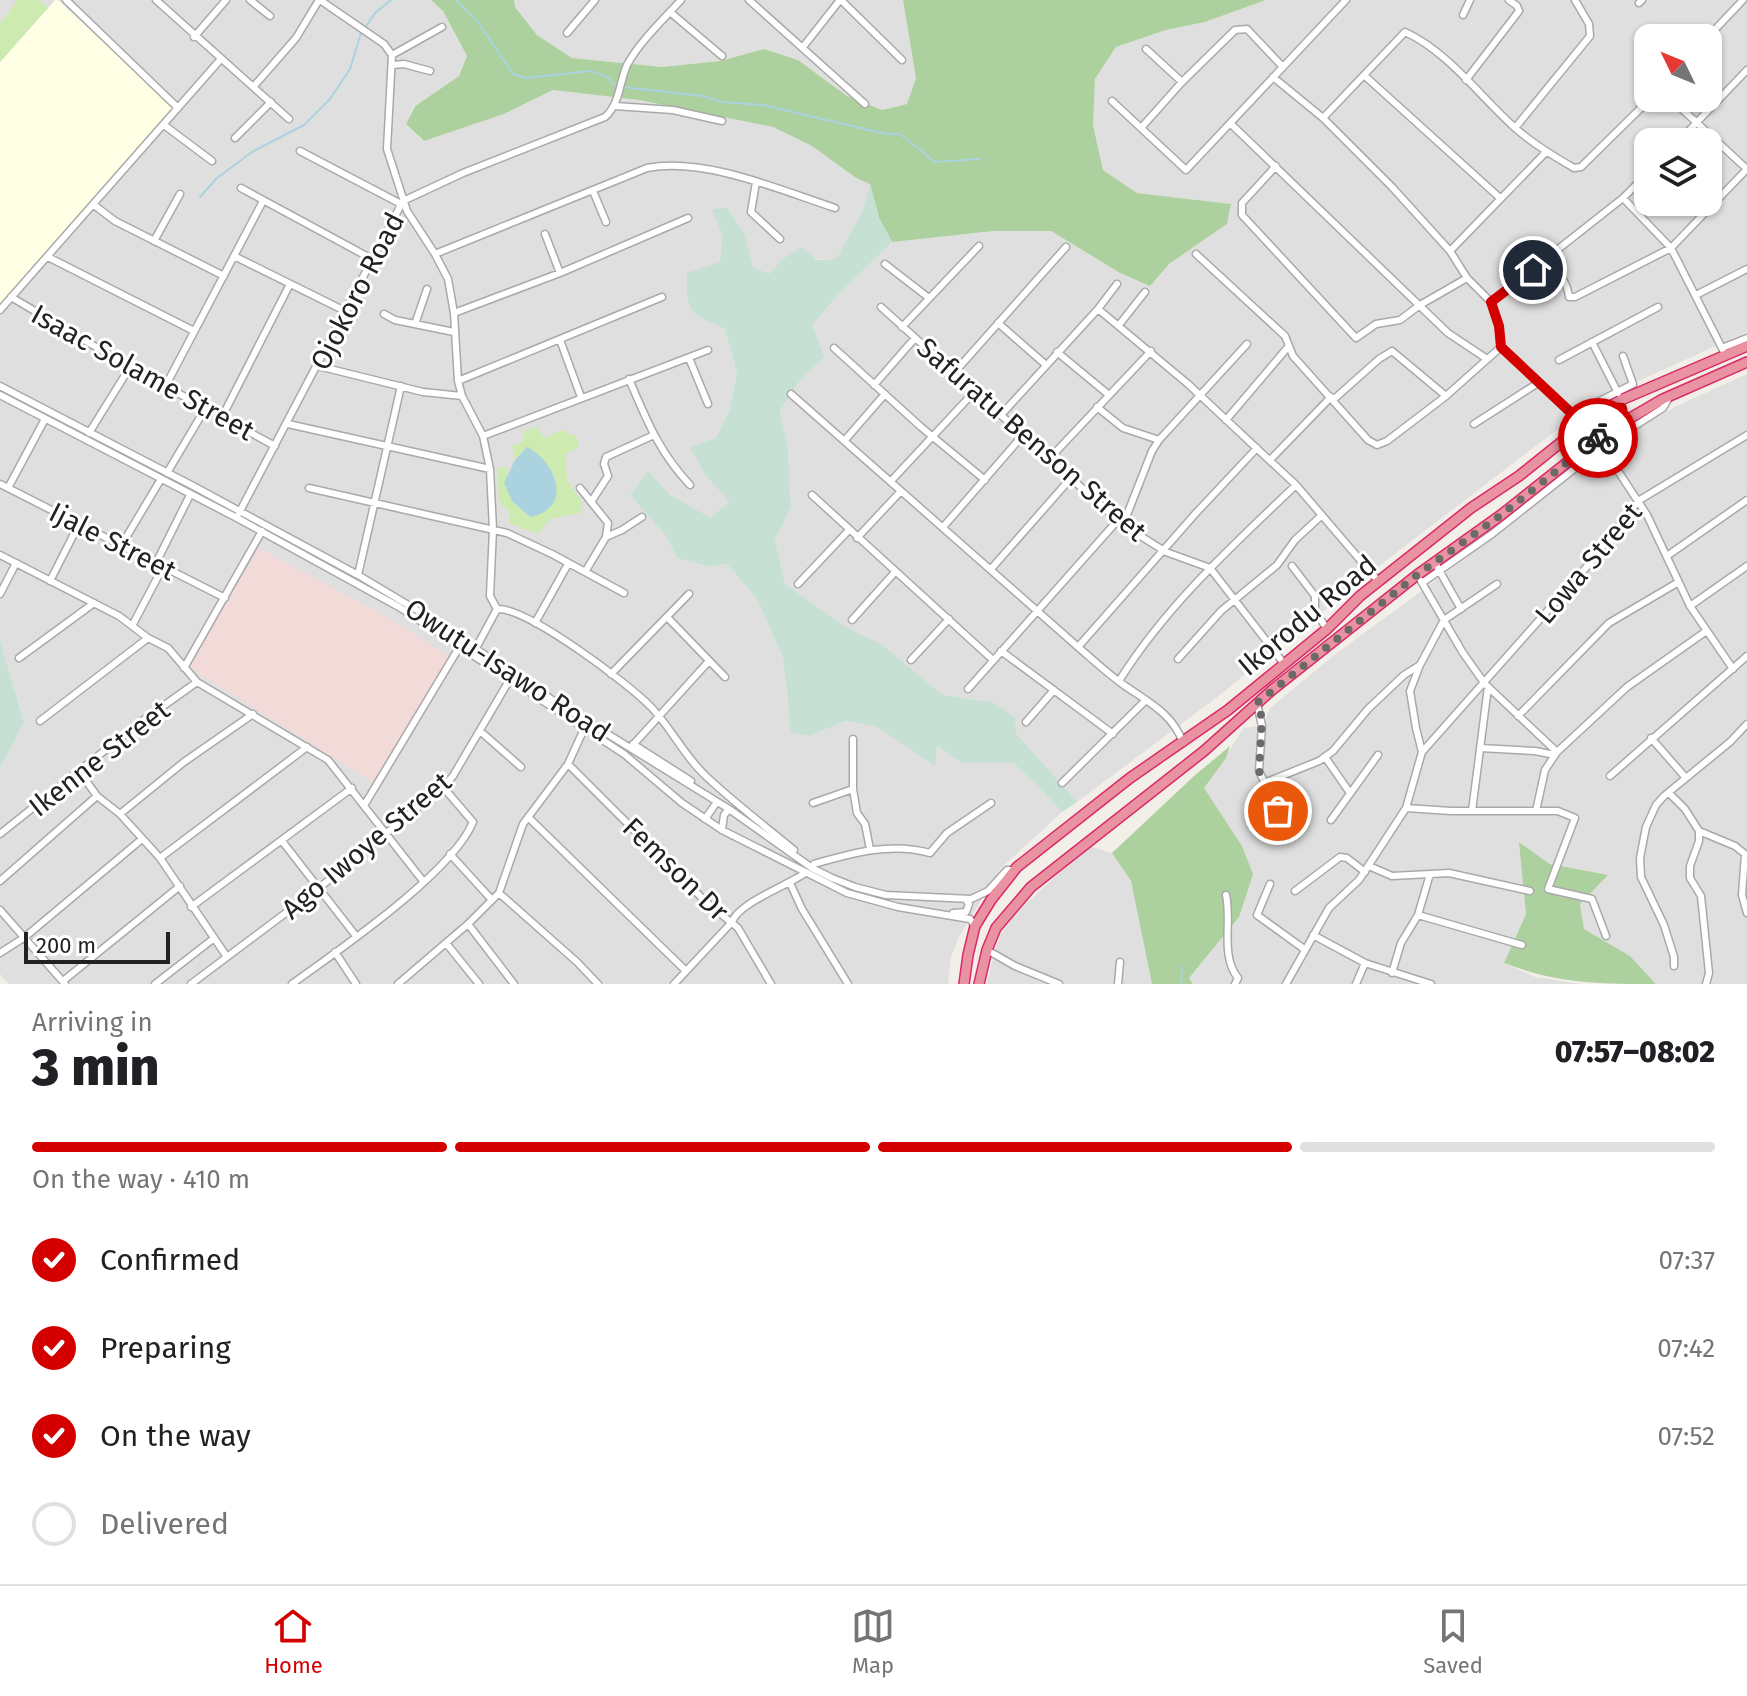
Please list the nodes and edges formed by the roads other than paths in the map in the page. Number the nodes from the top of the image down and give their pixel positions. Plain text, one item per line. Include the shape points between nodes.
1 (66, 0) edge
2 (156, 0) edge
3 (226, 0) edge
4 (250, 0) edge
5 (320, 0) edge
6 (595, 0) edge
7 (681, 0) edge
8 (749, 0) edge
9 (1346, 0) edge
10 (1470, 0) edge
11 (1509, 0) edge
12 (1575, 0) edge
13 (1743, 0) edge
14 (844, 1) edge
15 (670, 12) junction
16 (1463, 15) dead end
17 (270, 16) dead end
18 (1720, 24) edge
19 (442, 27) dead end
20 (567, 33) dead end
21 (194, 37) junction
22 (803, 47) junction
23 (1146, 49) dead end
24 (392, 55) junction
25 (722, 56) dead end
26 (220, 60) junction
27 (902, 60) dead end
28 (393, 65) junction
29 (1282, 66) junction
30 (1747, 70) edge
31 (430, 71) dead end
32 (1365, 76) junction
33 (1273, 77) junction
34 (1466, 80) junction
35 (1182, 82) junction
36 (254, 86) junction
37 (1112, 101) dead end
38 (271, 102) junction
39 (865, 104) dead end
40 (615, 106) junction
41 (178, 108) junction
42 (1636, 112) edge
43 (1686, 112) edge
44 (1323, 118) junction
45 (289, 119) dead end
46 (722, 121) dead end
47 (1697, 122) junction
48 (1231, 124) junction
49 (164, 125) junction
50 (1141, 128) junction
51 (1515, 128) junction
52 (1691, 128) edge
53 (235, 138) dead end
54 (300, 151) dead end
55 (1546, 152) junction
56 (212, 161) dead end
57 (1276, 166) junction
58 (1747, 169) edge
59 (756, 182) junction
60 (1634, 187) edge
61 (241, 188) dead end
62 (593, 191) junction
63 (180, 194) dead end
64 (1500, 198) junction
65 (1623, 198) junction
66 (263, 201) junction
67 (402, 203) junction
68 (94, 205) junction
69 (835, 208) dead end
70 (688, 218) dead end
71 (606, 222) dead end
72 (545, 234) dead end
73 (780, 239) dead end
74 (154, 241) junction
75 (979, 246) dead end
76 (1066, 247) dead end
77 (1671, 248) junction
78 (1450, 251) junction
79 (1554, 253) junction
80 (435, 254) junction
81 (1196, 254) dead end
82 (234, 256) junction
83 (48, 257) junction
84 (372, 259) junction
85 (885, 264) dead end
86 (1747, 269) edge
87 (560, 273) junction
88 (224, 276) junction
89 (1467, 278) junction
90 (290, 284) junction
91 (1117, 284) dead end
92 (427, 289) dead end
93 (1145, 292) dead end
94 (1696, 295) junction
95 (11, 297) junction
96 (662, 297) dead end
97 (929, 298) junction
98 (1491, 302) junction
99 (1420, 305) junction
100 (881, 307) dead end
101 (1658, 307) dead end
102 (1098, 309) junction
103 (0, 310) edge
104 (347, 312) junction
105 (454, 313) junction
106 (384, 314) dead end
107 (998, 323) junction
108 (415, 324) junction
109 (1119, 325) junction
110 (902, 327) junction
111 (194, 331) junction
112 (454, 332) junction
113 (915, 338) junction
114 (1747, 338) edge
115 (560, 340) junction
116 (1592, 342) junction
117 (1247, 344) dead end
118 (1747, 346) edge
119 (1288, 347) junction
120 (1501, 347) junction
121 (834, 348) dead end
122 (708, 350) dead end
123 (1151, 351) junction
124 (1057, 352) junction
125 (1724, 352) junction
126 (1623, 356) dead end
127 (689, 358) junction
128 (1487, 359) junction
129 (1559, 360) dead end
130 (1747, 362) edge
131 (1046, 365) junction
132 (318, 366) junction
133 (130, 367) junction
134 (954, 373) junction
135 (629, 379) junction
136 (458, 381) junction
137 (1538, 383) junction
138 (874, 385) junction
139 (0, 386) edge
140 (401, 386) junction
141 (165, 387) junction
142 (975, 391) junction
143 (791, 394) dead end
144 (885, 394) junction
145 (0, 395) edge
146 (1109, 395) junction
147 (1200, 395) junction
148 (1671, 395) junction
149 (462, 396) junction
150 (1446, 396) junction
151 (1619, 396) junction
152 (581, 397) junction
153 (1332, 399) junction
154 (708, 404) dead end
155 (1097, 407) junction
156 (1609, 407) junction
157 (205, 409) junction
158 (1001, 415) junction
159 (222, 417) junction
160 (45, 419) junction
161 (1226, 420) junction
162 (1624, 420) junction
163 (1580, 421) junction
164 (288, 424) junction
165 (1474, 424) dead end
166 (89, 433) junction
167 (1024, 434) junction
168 (654, 435) junction
169 (931, 435) junction
170 (1747, 435) edge
171 (483, 436) junction
172 (845, 440) junction
173 (1159, 440) junction
174 (1599, 443) junction
175 (387, 444) junction
176 (275, 446) junction
177 (1257, 448) junction
178 (1050, 458) junction
179 (1270, 460) junction
180 (490, 469) junction
181 (167, 473) junction
182 (1071, 478) junction
183 (161, 479) junction
184 (985, 480) junction
185 (891, 481) junction
186 (0, 484) edge
187 (690, 485) dead end
188 (1296, 485) junction
189 (8, 488) junction
190 (309, 488) dead end
191 (580, 488) dead end
192 (901, 491) junction
193 (190, 495) junction
194 (812, 495) dead end
195 (1747, 500) edge
196 (1638, 501) junction
197 (591, 502) junction
198 (375, 504) junction
199 (239, 513) junction
200 (1322, 515) junction
201 (642, 517) dead end
202 (1121, 522) junction
203 (79, 524) junction
204 (944, 526) junction
205 (493, 529) junction
206 (849, 530) junction
207 (262, 531) junction
208 (606, 537) junction
209 (857, 538) junction
210 (121, 546) junction
211 (1162, 550) junction
212 (0, 555) edge
213 (1667, 556) junction
214 (16, 563) junction
215 (568, 564) junction
216 (159, 565) junction
217 (1292, 566) dead end
218 (1747, 566) edge
219 (1437, 567) junction
220 (1210, 568) junction
221 (991, 569) junction
222 (585, 572) junction
223 (895, 572) junction
224 (358, 575) junction
225 (1419, 579) junction
226 (50, 581) junction
227 (1379, 582) junction
228 (1677, 583) junction
229 (798, 584) dead end
230 (1497, 584) dead end
231 (624, 593) dead end
232 (0, 594) edge
233 (689, 594) dead end
234 (225, 598) junction
235 (1234, 599) junction
236 (94, 603) junction
237 (1690, 606) junction
238 (497, 609) junction
239 (1461, 609) junction
240 (1037, 611) junction
241 (667, 617) junction
242 (949, 619) junction
243 (852, 620) dead end
244 (1444, 620) junction
245 (535, 623) junction
246 (132, 626) junction
247 (1327, 629) junction
248 (1705, 632) junction
249 (148, 638) junction
250 (460, 646) junction
251 (1078, 647) junction
252 (476, 648) junction
253 (1001, 651) junction
254 (1747, 656) edge
255 (19, 658) dead end
256 (1178, 659) dead end
257 (911, 660) dead end
258 (993, 660) junction
259 (709, 661) junction
260 (1285, 665) junction
261 (1420, 665) junction
262 (184, 668) junction
263 (1733, 669) junction
264 (611, 674) junction
265 (725, 677) dead end
266 (510, 679) junction
267 (1119, 681) junction
268 (197, 682) junction
269 (1486, 686) junction
270 (968, 689) dead end
271 (1054, 690) junction
272 (1146, 700) junction
273 (1257, 703) junction
274 (253, 714) junction
275 (657, 716) junction
276 (1518, 716) junction
277 (40, 721) dead end
278 (1026, 722) dead end
279 (1747, 724) edge
280 (584, 729) junction
281 (480, 731) junction
282 (1113, 734) junction
283 (1651, 738) junction
284 (853, 739) dead end
285 (1183, 743) junction
286 (632, 746) junction
287 (307, 747) junction
288 (1480, 748) junction
289 (1422, 752) junction
290 (1556, 754) junction
291 (1378, 755) dead end
292 (1325, 757) junction
293 (568, 764) junction
294 (521, 767) dead end
295 (79, 771) junction
296 (1610, 776) dead end
297 (1686, 778) junction
298 (1062, 783) dead end
299 (1264, 783) junction
300 (443, 787) junction
301 (352, 788) junction
302 (853, 789) junction
303 (1350, 793) junction
304 (1669, 793) junction
305 (97, 796) junction
306 (717, 802) junction
307 (813, 803) dead end
308 (991, 803) dead end
309 (365, 804) junction
310 (1406, 808) junction
311 (729, 809) junction
312 (1278, 811) dead end
313 (1472, 811) junction
314 (1534, 811) junction
315 (749, 812) junction
316 (120, 814) junction
317 (528, 817) junction
318 (705, 819) junction
319 (1331, 820) dead end
320 (722, 830) junction
321 (1699, 831) junction
322 (0, 834) edge
323 (387, 835) junction
324 (142, 839) junction
325 (282, 841) junction
326 (870, 849) junction
327 (450, 854) junction
328 (160, 858) junction
329 (811, 868) junction
330 (1367, 869) junction
331 (1015, 870) junction
332 (1430, 874) junction
333 (0, 881) edge
334 (423, 881) junction
335 (790, 883) junction
336 (1270, 884) dead end
337 (180, 886) junction
338 (319, 888) junction
339 (1295, 891) dead end
340 (1530, 891) dead end
341 (499, 893) junction
342 (1226, 895) dead end
343 (964, 899) junction
344 (492, 900) junction
345 (987, 906) junction
346 (191, 907) junction
347 (0, 910) edge
348 (921, 911) junction
349 (1747, 913) edge
350 (1418, 915) junction
351 (1002, 919) junction
352 (732, 922) junction
353 (468, 924) junction
354 (974, 930) junction
355 (1313, 935) junction
356 (356, 936) junction
357 (1606, 936) dead end
358 (25, 937) junction
359 (213, 939) junction
360 (446, 943) junction
361 (989, 945) junction
362 (1522, 945) dead end
363 (1304, 949) junction
364 (335, 952) junction
365 (0, 953) edge
366 (227, 957) junction
367 (1120, 962) dead end
368 (1365, 963) junction
369 (1674, 966) dead end
370 (686, 971) junction
371 (1392, 973) junction
372 (1236, 981) edge
373 (64, 982) edge
374 (195, 983) edge
375 (155, 984) edge
376 (292, 984) edge
377 (356, 984) edge
378 (398, 984) edge
379 (479, 984) edge
380 (514, 984) edge
381 (598, 984) edge
382 (675, 984) edge
383 (770, 984) edge
384 (848, 984) edge
385 (964, 984) edge
386 (979, 984) edge
387 (1059, 984) edge
388 (1118, 984) edge
389 (1247, 984) edge
390 (1286, 984) edge
391 (1356, 984) edge
392 (1431, 984) edge
393 (1706, 984) edge

1 - 41 street
2 - 21 street
3 - 21 street
4 - 17 street
5 - 24 street
5 - 36 street via 296,38
6 - 20 street
7 - 15 street
8 - 22 street
9 - 29 street
10 - 16 street
11 - 34 street via 1519,11
12 - 51 street via 1590,36
13 - 18 street
14 - 22 street
14 - 27 street
15 - 25 street
15 - 40 street via 637,50 621,79
19 - 24 street
21 - 26 street
22 - 39 street
23 - 35 street
24 - 28 street
26 - 36 street
26 - 41 street
28 - 31 street
28 - 67 street via 387,149
29 - 33 street
29 - 35 street via 1247,29 1228,34
30 - 47 street
32 - 34 street via 1405,32
32 - 44 street
32 - 64 street
33 - 44 street
33 - 48 street
34 - 51 street
35 - 50 street
36 - 38 street
37 - 50 street
38 - 45 street
38 - 53 street
40 - 46 street via 673,110
40 - 67 street, Ojokoro Road via 605,117
41 - 49 street
42 - 55 street via 1577,169
43 - 47 street
44 - 78 street
47 - 52 street
47 - 58 street
48 - 50 street via 1186,170
48 - 57 street
49 - 56 street
49 - 68 street
51 - 55 street
54 - 67 street
55 - 64 street
57 - 99 street
57 - 99 street via 1242,203 1242,215 1351,336 1400,320
58 - 77 street
59 - 62 street via 661,166
59 - 69 street
59 - 73 street via 751,212
60 - 65 street
61 - 66 street
62 - 71 street
62 - 80 street
63 - 74 street
64 - 78 street
65 - 77 street
65 - 79 street
66 - 82 street
66 - 84 street
67 - 80 street
67 - 84 street, Ojokoro Road
68 - 74 street
68 - 83 street
70 - 87 street
72 - 87 street
74 - 88 street
75 - 97 street
76 - 107 street
77 - 79 street via 1571,298 1557,273
77 - 94 street
78 - 89 street
79 - 98 street
80 - 105 street via 448,279
81 - 119 street via 1285,336
82 - 88 street
82 - 90 street
83 - 95 street
83 - 111 street
84 - 104 street, Ojokoro Road
85 - 97 street
86 - 94 street
87 - 105 street
88 - 111 street
89 - 98 street
89 - 99 street
90 - 104 street
90 - 159 street
91 - 102 street
92 - 108 street
93 - 109 street
94 - 125 street
95 - 103 street
95 - 133 street, Isaac Solame Street
96 - 115 street
97 - 110 street
98 - 120 street
99 - 128 street via 1448,333
100 - 110 street, Safuratu Benson Street
101 - 116 street
102 - 109 street
102 - 124 street
104 - 132 street, Ojokoro Road
105 - 112 street
106 - 108 street
107 - 131 street
107 - 134 street
108 - 112 street
109 - 123 street
110 - 113 street, Safuratu Benson Street
111 - 141 street
112 - 136 street
113 - 134 street, Safuratu Benson Street
113 - 138 street
114 - 125 street
115 - 136 street
115 - 152 street
116 - 129 street
116 - 151 street
117 - 147 street
118 - 125 highway, Ikorodu Road
119 - 153 street
119 - 161 street
120 - 128 street
120 - 137 street
121 - 138 street
122 - 127 street
123 - 146 street
123 - 147 street
124 - 131 street
124 - 146 street
125 - 151 highway, Ikorodu Road
126 - 151 street via 1633,384
127 - 135 street
127 - 154 street
128 - 150 street
130 - 148 highway, Ikorodu Road
131 - 158 street
132 - 140 street
132 - 164 street, Ojokoro Road
133 - 141 street, Isaac Solame Street
133 - 166 street
134 - 142 street, Safuratu Benson Street
135 - 152 street
135 - 168 street
136 - 149 street
137 - 163 street
137 - 165 street
138 - 144 street
139 - 166 street, Owutu-Isawo Road
140 - 149 street
140 - 175 street
141 - 157 street, Isaac Solame Street
142 - 158 street, Safuratu Benson Street
142 - 169 street
143 - 172 street
144 - 169 street
144 - 172 street
145 - 160 street, Owutu-Isawo Road
146 - 155 street
147 - 161 street
147 - 173 street
148 - 162 highway, Ikorodu Road
148 - 174 street via 1663,408
149 - 171 street
150 - 153 street via 1392,351
150 - 153 street via 1377,445
151 - 156 highway, Ikorodu Road
151 - 163 street via 1592,405
152 - 171 street
153 - 179 street
155 - 173 street via 1123,428
155 - 178 street
156 - 162 highway via 1622,408
156 - 163 highway, Ikorodu Road
157 - 159 street, Isaac Solame Street
157 - 181 street
158 - 167 street, Safuratu Benson Street
159 - 176 street, Isaac Solame Street
160 - 183 street, Owutu-Isawo Road
160 - 189 street
161 - 177 street
162 - 174 highway, Ikorodu Road
163 - 227 highway, Ikorodu Road via 1519,476
164 - 175 street
164 - 176 street, Ojokoro Road
166 - 181 street, Owutu-Isawo Road
167 - 178 street, Safuratu Benson Street
167 - 184 street
168 - 187 street via 669,463
168 - 197 street via 606,457 607,479
169 - 184 street
169 - 185 street
170 - 196 street, Lowa Street
171 - 180 street
172 - 185 street
173 - 202 street
174 - 196 street
174 - 219 highway, Ikorodu Road
175 - 180 street
175 - 198 street
176 - 199 street, Ojokoro Road
177 - 179 street
177 - 211 street
178 - 182 street, Safuratu Benson Street
179 - 188 street
180 - 205 street
181 - 199 street, Owutu-Isawo Road
182 - 202 street, Safuratu Benson Street
182 - 221 street
183 - 193 street, Owutu-Isawo Road
183 - 210 street
184 - 204 street
185 - 192 street
186 - 189 street, Ijale Street
188 - 200 street
188 - 220 street
189 - 203 street, Ijale Street
190 - 198 street
191 - 197 street
192 - 204 street
192 - 209 street
193 - 207 street, Owutu-Isawo Road
193 - 216 street
194 - 206 street
195 - 213 street
196 - 213 street
196 - 269 street, Lowa Street
197 - 208 street via 608,523
198 - 205 street
198 - 224 street
199 - 224 street, Owutu-Isawo Road
200 - 227 street
200 - 235 street via 1277,565
201 - 208 street
202 - 211 street, Safuratu Benson Street
202 - 240 street
203 - 210 street, Ijale Street
203 - 226 street
204 - 221 street
205 - 215 street
205 - 238 street via 490,596
206 - 209 street
206 - 229 street
207 - 234 street
207 - 250 street, Owutu-Isawo Road
208 - 222 street
209 - 223 street
210 - 216 street, Ijale Street
211 - 220 street, Safuratu Benson Street
211 - 251 street
212 - 214 street
213 - 228 street
214 - 226 street
214 - 232 street
215 - 222 street
215 - 245 street
216 - 234 street, Ijale Street
216 - 246 street
217 - 247 street via 1315,596 1315,611
218 - 237 street
219 - 225 highway, Ikorodu Road
219 - 239 street
220 - 235 street
220 - 267 street via 1143,644
221 - 240 street
222 - 231 street
223 - 242 street
223 - 243 street
224 - 252 street, Owutu-Isawo Road
225 - 244 street
225 - 273 highway, Ikorodu Road
226 - 236 street
227 - 247 highway, Ikorodu Road
228 - 237 street
228 - 276 street via 1609,623
230 - 239 street
233 - 241 street
234 - 262 street
235 - 256 street
235 - 260 street
236 - 246 street
236 - 255 street
237 - 248 street
238 - 245 street via 510,609
238 - 252 street
239 - 244 street
240 - 251 street
240 - 253 street
241 - 259 street
241 - 264 street
242 - 257 street
242 - 258 street
244 - 261 street
244 - 269 street
245 - 264 street
246 - 249 street
247 - 260 highway, Ikorodu Road
248 - 263 street
248 - 290 street via 1627,687
249 - 262 street via 168,648
249 - 277 street
250 - 266 street, Owutu-Isawo Road
250 - 309 street
251 - 267 street
252 - 286 street, Owutu-Isawo Road
253 - 258 street
253 - 271 street
254 - 263 street
258 - 270 street
259 - 265 street
259 - 275 street
260 - 285 highway, Ikorodu Road
261 - 289 street via 1410,691
261 - 292 street via 1373,704
262 - 268 street
263 - 283 street
264 - 275 street
266 - 280 street, Owutu-Isawo Road
266 - 281 street, Ago Iwoye Street
267 - 272 street
268 - 274 street
268 - 295 street, Ikenne Street
269 - 276 street
269 - 288 street
269 - 289 street, Lowa Street
271 - 278 street
271 - 282 street
272 - 282 street
272 - 285 street via 1175,724
273 - 299 street via 1262,726 1258,764
273 - 351 highway, Ikorodu Road via 1041,879
274 - 287 street
274 - 316 street
275 - 286 street
275 - 315 street via 703,773
276 - 290 street
279 - 297 street
280 - 293 street
280 - 318 street, Owutu-Isawo Road
281 - 294 street
281 - 300 street, Ago Iwoye Street
282 - 298 street
283 - 296 street
283 - 297 street
284 - 302 street
285 - 331 highway, Ikorodu Road via 1130,778
286 - 306 street, Owutu-Isawo Road
286 - 315 street via 741,814
287 - 301 street via 328,760
287 - 328 street
288 - 290 street
288 - 313 street
289 - 310 street
290 - 314 street via 1545,770
291 - 303 street
292 - 299 street
292 - 303 street
293 - 317 street
293 - 352 street, Femson Dr
295 - 305 street
295 - 322 street, Ikenne Street
297 - 304 street
299 - 312 street
300 - 323 street, Ago Iwoye Street
300 - 327 street via 473,822
301 - 309 street
301 - 325 street
302 - 307 street
302 - 326 street
303 - 319 street
304 - 321 street
304 - 369 street via 1651,816 1640,858 1641,877 1664,925
305 - 316 street
305 - 333 street
306 - 311 street, Owutu-Isawo Road
306 - 318 street
308 - 326 street via 947,833 930,853
309 - 323 street
310 - 313 street
310 - 330 street
311 - 320 street
311 - 329 street, Owutu-Isawo Road
313 - 314 street
314 - 357 street via 1575,818 1548,889 1592,899
315 - 329 street
316 - 324 street
317 - 341 street
317 - 370 street
318 - 320 street, Owutu-Isawo Road
320 - 329 street, Owutu-Isawo Road
321 - 349 street via 1745,854 1742,895
321 - 393 street via 1690,878 1701,896
323 - 334 street
323 - 338 street, Ago Iwoye Street
324 - 328 street
324 - 358 street
325 - 338 street
325 - 346 street
326 - 329 street
327 - 334 street
327 - 344 street
328 - 337 street
329 - 335 street
329 - 343 street, Owutu-Isawo Road via 886,895
329 - 348 street, Owutu-Isawo Road via 847,893
330 - 332 street via 1392,876
330 - 339 street via 1340,857
330 - 355 street via 1333,903
331 - 343 street via 1007,870 981,897
331 - 345 highway, Ikorodu Road
332 - 340 street via 1451,873
332 - 350 street
334 - 356 street
335 - 352 street via 740,909
335 - 384 street
336 - 363 street via 1257,915
337 - 346 street
337 - 373 street
338 - 356 street
338 - 366 street, Ago Iwoye Street
341 - 344 street
341 - 381 street
342 - 372 street via 1228,952
343 - 348 street via 969,904 964,913
344 - 353 street
345 - 351 highway via 993,917
345 - 354 highway, Ikorodu Road
346 - 359 street
347 - 358 street
348 - 354 street, Owutu-Isawo Road via 970,919
350 - 362 street
350 - 371 street via 1401,943
351 - 361 highway, Ikorodu Road
352 - 370 street
352 - 383 street, Femson Dr
353 - 360 street
353 - 380 street
354 - 361 highway via 985,932
354 - 385 highway, Ikorodu Road
355 - 363 street
355 - 368 street
356 - 364 street
358 - 365 street
358 - 373 street
359 - 366 street
359 - 375 street
360 - 378 street
360 - 379 street
361 - 386 highway, Ikorodu Road
361 - 387 street via 1015,966
363 - 390 street
364 - 376 street
364 - 377 street
366 - 374 street, Ago Iwoye Street
367 - 388 street
368 - 371 street
368 - 391 street
370 - 382 street
371 - 392 street
372 - 389 street

